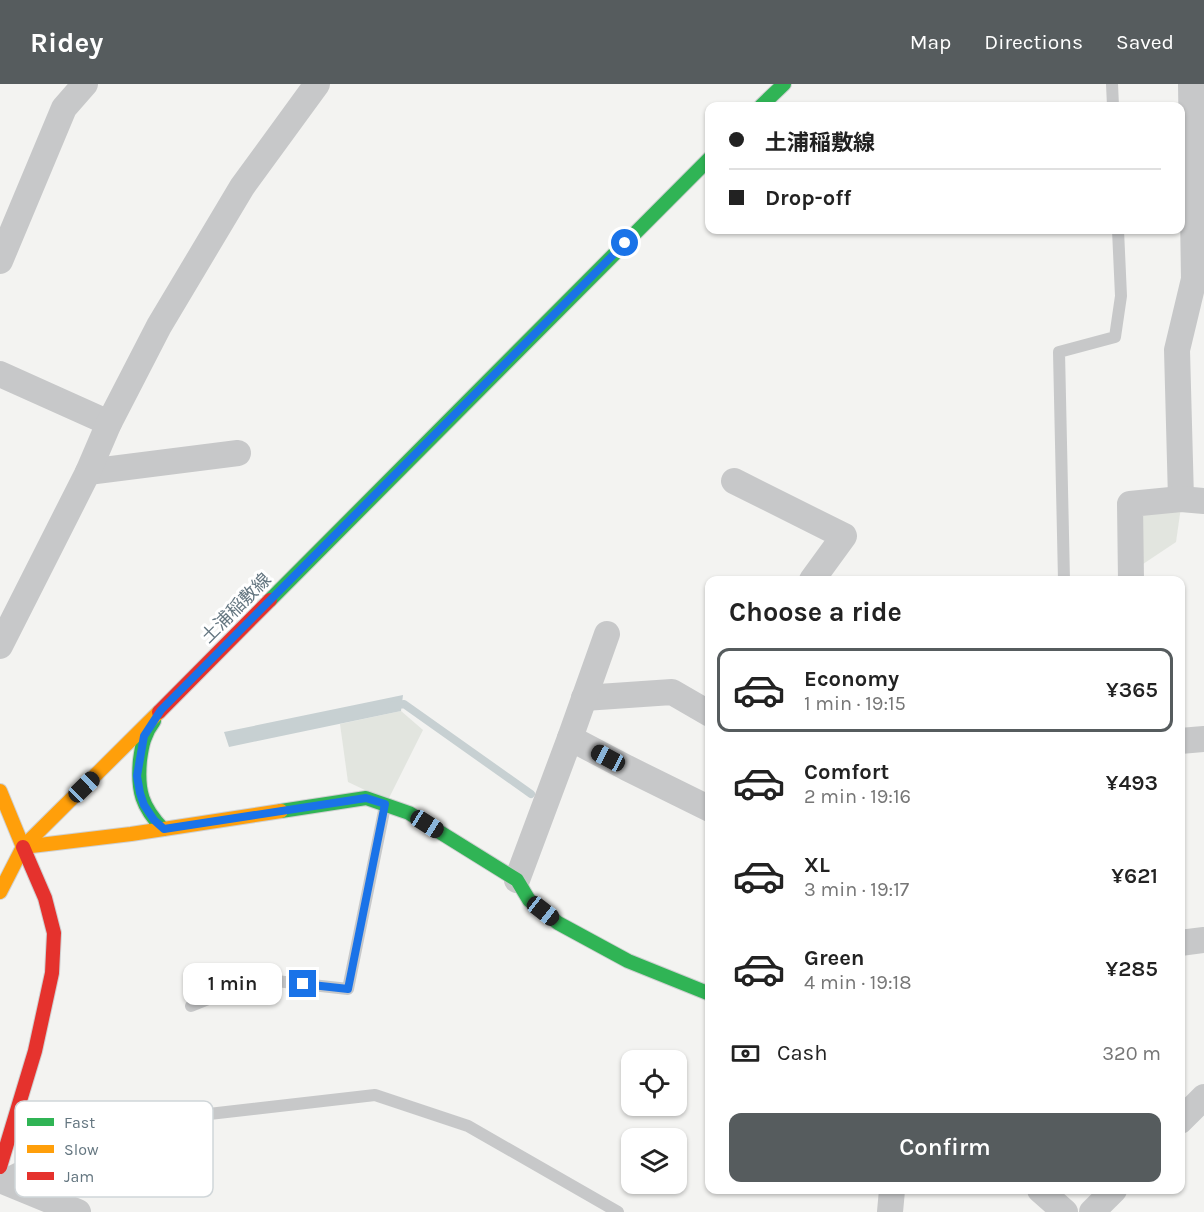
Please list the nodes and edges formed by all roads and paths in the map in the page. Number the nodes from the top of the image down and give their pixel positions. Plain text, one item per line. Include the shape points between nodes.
1 (85, 84) edge
2 (317, 84) edge
3 (784, 84) edge
4 (1112, 84) edge
5 (1191, 84) edge
6 (765, 102) edge
7 (1113, 102) edge
8 (705, 163) edge
9 (1118, 234) edge
10 (0, 261) edge
11 (0, 374) edge
12 (109, 423) junction
13 (238, 453) dead end
14 (88, 472) junction
15 (734, 481) dead end
16 (1192, 500) edge
17 (815, 576) edge
18 (1064, 576) edge
19 (1131, 576) edge
20 (607, 634) dead end
21 (0, 646) edge
22 (584, 698) junction
23 (161, 710) junction
24 (705, 711) edge
25 (570, 738) junction
26 (1204, 739) edge
27 (1185, 741) edge
28 (0, 791) edge
29 (385, 804) junction
30 (705, 807) edge
31 (164, 829) junction
32 (23, 847) junction
33 (0, 858) edge
34 (517, 880) junction
35 (0, 892) edge
36 (1204, 940) edge
37 (1185, 942) edge
38 (705, 992) edge
39 (191, 1006) dead end
40 (1204, 1097) edge
41 (20, 1101) edge
42 (213, 1114) edge
43 (1185, 1116) edge
44 (15, 1117) edge
45 (0, 1167) edge
46 (15, 1170) edge
47 (0, 1178) edge
48 (15, 1185) edge
49 (892, 1194) edge
50 (1045, 1194) edge
51 (1110, 1194) edge
52 (44, 1197) edge
53 (78, 1212) edge
54 (618, 1212) edge
55 (890, 1212) edge
56 (1065, 1212) edge
57 (1092, 1212) edge

1 - 10 street via 64,108
2 - 12 street via 236,197 159,326
3 - 6 main road
4 - 7 lane
5 - 16 street via 1194,279 1177,350
8 - 23 main road, 土浦稲敷線
9 - 18 lane via 1121,297 1115,337 1059,352
11 - 12 street
12 - 14 street
13 - 14 street
14 - 21 street
15 - 17 street via 844,536
16 - 19 street via 1130,504
20 - 22 street
22 - 24 street via 672,692
22 - 25 street
23 - 31 main road via 144,736 137,776 144,805
23 - 32 main road, 土浦稲敷線
25 - 30 street
25 - 34 street
26 - 27 street
28 - 32 main road
29 - 31 main road via 366,798
29 - 34 main road via 409,813
29 - 39 lane via 348,989 258,979
31 - 32 main road
32 - 33 main road
32 - 35 main road
32 - 41 main road via 45,898 54,933 52,973
34 - 38 main road via 529,900 558,923 628,961
36 - 37 street
40 - 43 street
42 - 54 lane via 375,1095 468,1126
44 - 45 main road
46 - 47 lane
47 - 48 street
49 - 55 street
50 - 56 street
51 - 57 street
52 - 53 street

